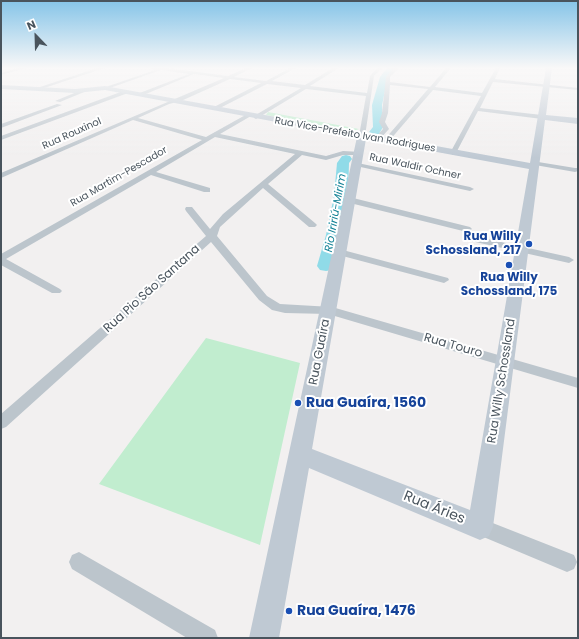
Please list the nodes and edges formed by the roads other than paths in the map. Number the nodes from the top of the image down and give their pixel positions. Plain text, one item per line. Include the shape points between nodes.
1 (70, 98) edge
2 (110, 98) edge
3 (155, 98) edge
4 (182, 98) edge
5 (236, 98) edge
6 (286, 98) edge
7 (369, 98) edge
8 (386, 98) edge
9 (423, 98) edge
10 (482, 98) edge
11 (545, 98) edge
12 (174, 101) junction
13 (214, 109) junction
14 (476, 109) junction
15 (31, 115) junction
16 (253, 116) junction
17 (542, 117) junction
18 (133, 118) junction
19 (52, 119) junction
20 (578, 121) edge
21 (1, 126) edge
22 (362, 136) junction
23 (211, 137) junction
24 (1, 138) edge
25 (382, 140) junction
26 (453, 152) junction
27 (300, 153) junction
28 (357, 158) junction
29 (535, 165) junction
30 (575, 170) dead end
31 (150, 172) junction
32 (1, 176) edge
33 (263, 184) junction
34 (470, 188) dead end
35 (207, 190) dead end
36 (349, 200) junction
37 (189, 209) dead end
38 (312, 225) dead end
39 (467, 229) dead end
40 (212, 236) junction
41 (474, 239) dead end
42 (522, 249) junction
43 (339, 252) junction
44 (1, 258) edge
45 (569, 260) dead end
46 (1, 261) edge
47 (444, 280) dead end
48 (56, 291) dead end
49 (328, 310) junction
50 (505, 361) junction
51 (578, 383) edge
52 (1, 423) edge
53 (300, 454) junction
54 (480, 527) junction
55 (79, 562) dead end
56 (567, 562) dead end
57 (207, 638) edge
58 (264, 638) edge

1 - 15 street
2 - 19 street
3 - 12 street, Rua Vice-Prefeito Ivan Rodrigues
4 - 12 street, Rua Rouxinol
5 - 13 street
6 - 16 street, Rua Martim-Pescador
7 - 22 street, Rua Guaíra
8 - 25 street via 382,122 386,129
9 - 25 street
10 - 14 street
11 - 17 street, Rua Willy Schossland
12 - 13 street, Rua Vice-Prefeito Ivan Rodrigues
12 - 18 street, Rua Rouxinol
13 - 16 street, Rua Vice-Prefeito Ivan Rodrigues
14 - 17 street
14 - 26 street
15 - 19 street
15 - 21 street
16 - 22 street, Rua Vice-Prefeito Ivan Rodrigues
16 - 23 street, Rua Martim-Pescador
17 - 20 street
17 - 29 street, Rua Willy Schossland
18 - 23 street, Rua Waldir Ochner
18 - 32 street, Rua Rouxinol
19 - 24 street
22 - 25 street, Rua Vice-Prefeito Ivan Rodrigues
22 - 28 street, Rua Guaíra
23 - 27 street, Rua Waldir Ochner
23 - 31 street, Rua Martim-Pescador
25 - 26 street, Rua Vice-Prefeito Ivan Rodrigues
26 - 29 street, Rua Vice-Prefeito Ivan Rodrigues
27 - 28 street, Rua Waldir Ochner via 326,158 343,153
27 - 33 street, Rua Pio São Santana
28 - 34 street, Rua Waldir Ochner
28 - 36 street, Rua Guaíra
29 - 30 street
29 - 42 street, Rua Willy Schossland
31 - 35 street
31 - 44 street, Rua Martim-Pescador
33 - 38 street
33 - 40 street, Rua Pio São Santana via 220,221
36 - 39 street
36 - 43 street, Rua Guaíra
37 - 40 street, Rua Touro
40 - 49 street, Rua Touro via 269,303 284,309
40 - 52 street, Rua Pio São Santana
41 - 42 street
42 - 45 street
42 - 50 street, Rua Willy Schossland
43 - 47 street
43 - 49 street, Rua Guaíra
46 - 48 street
49 - 50 street, Rua Touro
49 - 53 street, Rua Guaíra
50 - 51 street, Rua Touro
50 - 54 street, Rua Willy Schossland
53 - 54 street, Rua Áries
53 - 58 street, Rua Guaíra
54 - 56 street, Rua Áries
55 - 57 street

